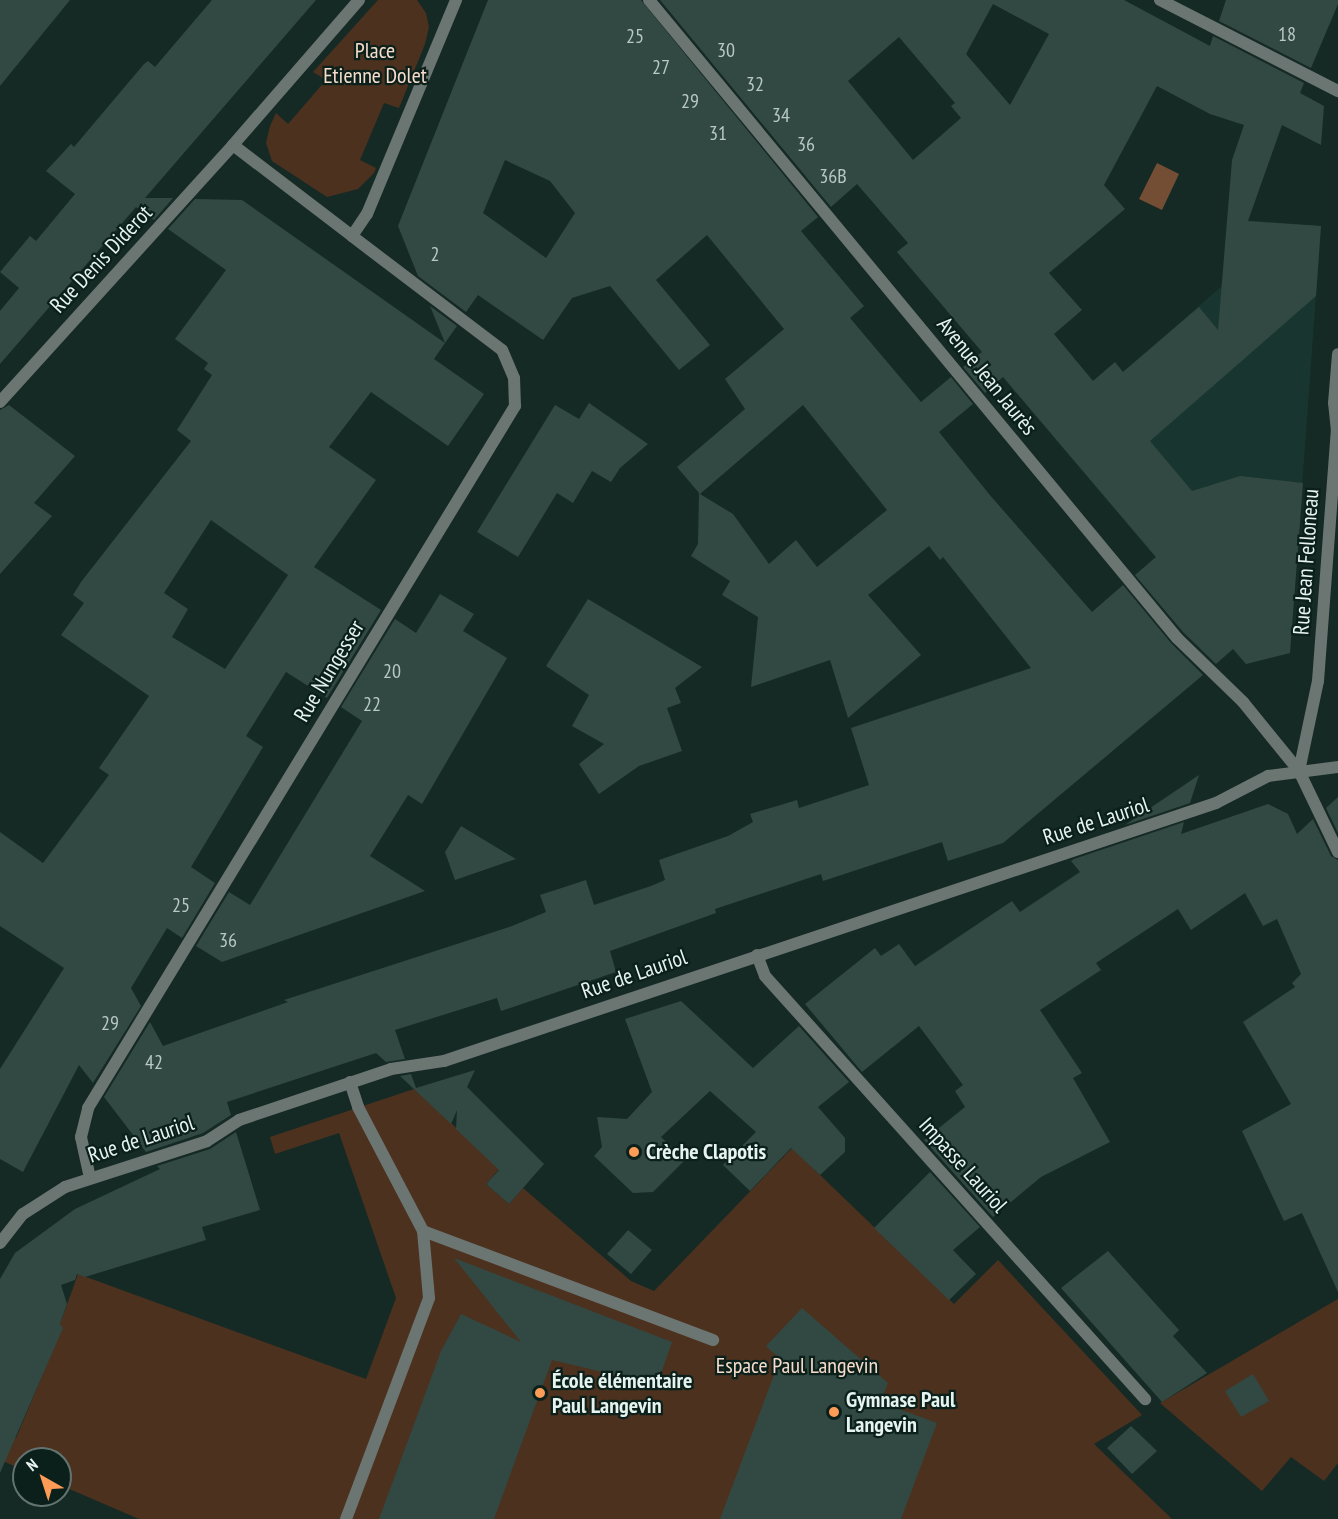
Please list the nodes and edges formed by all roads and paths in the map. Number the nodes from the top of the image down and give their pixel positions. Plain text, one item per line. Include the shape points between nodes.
1 (359, 0) edge
2 (456, 0) edge
3 (649, 0) edge
4 (1160, 0) edge
5 (1338, 91) edge
6 (233, 145) junction
7 (352, 236) junction
8 (1338, 354) edge
9 (0, 402) edge
10 (1338, 767) edge
11 (1299, 771) junction
12 (1338, 852) edge
13 (757, 955) junction
14 (350, 1082) junction
15 (90, 1178) junction
16 (423, 1231) junction
17 (0, 1243) edge
18 (713, 1340) dead end
19 (1144, 1399) dead end
20 (346, 1519) edge

1 - 6 street, Rue Denis Diderot
2 - 7 street via 368,214
3 - 11 street, Avenue Jean Jaurès via 1171,631 1243,702
4 - 5 street
6 - 7 street, Rue Nungesser
6 - 9 street, Rue Denis Diderot
7 - 15 street, Rue Nungesser via 502,350 514,378 514,406 88,1108 81,1137
8 - 11 street, Rue Jean Felloneau via 1334,403 1337,431 1318,681
10 - 11 street, Rue de Lauriol
11 - 12 street, Avenue Jean Jaurès
11 - 13 street, Rue de Lauriol via 1268,776 1216,803
13 - 14 street, Rue de Lauriol via 444,1061 391,1069
13 - 19 street, Impasse Lauriol via 765,976
14 - 15 street, Rue de Lauriol via 239,1120 207,1141
14 - 16 street via 358,1107
15 - 17 street, Rue de Lauriol via 65,1187 32,1208
16 - 18 street
16 - 20 street via 429,1299

